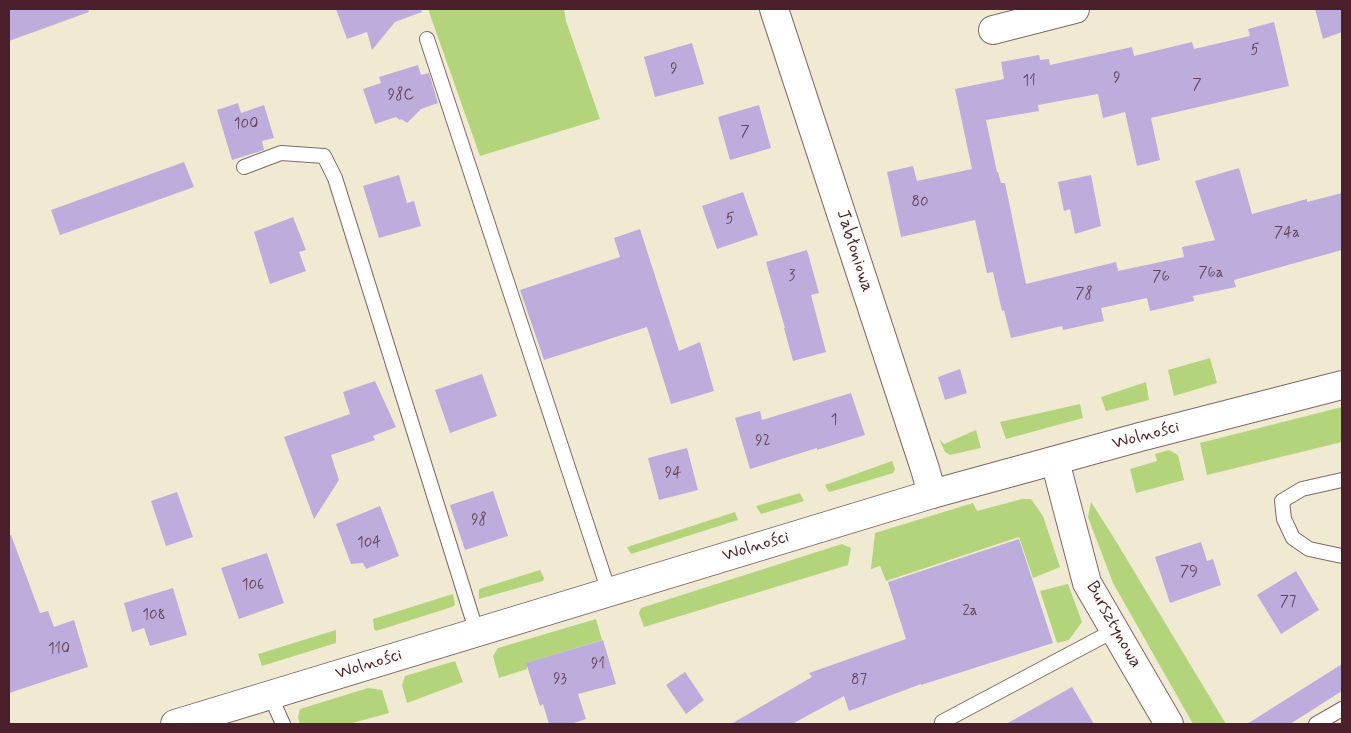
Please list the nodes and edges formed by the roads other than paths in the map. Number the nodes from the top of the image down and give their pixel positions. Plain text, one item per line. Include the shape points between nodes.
1 (774, 9) edge
2 (1075, 9) edge
3 (992, 30) dead end
4 (427, 39) dead end
5 (244, 167) dead end
6 (1342, 385) edge
7 (1055, 461) junction
8 (1342, 480) edge
9 (932, 494) junction
10 (1342, 556) edge
11 (609, 592) junction
12 (1115, 630) junction
13 (478, 633) junction
14 (270, 695) junction
15 (1342, 709) edge
16 (942, 722) dead end
17 (175, 724) edge
18 (283, 724) edge
19 (1169, 724) edge
20 (1316, 724) edge

1 - 9 street, Jabłoniowa
2 - 3 street
4 - 11 lane
5 - 13 lane via 281,153 324,156 336,178
6 - 7 street, Wolności
7 - 9 street, Wolności
7 - 12 street, Bursztynowa via 1087,583
8 - 10 lane via 1302,489 1282,501 1284,518 1293,538 1309,549
9 - 11 street, Wolności
11 - 13 street, Wolności
12 - 16 lane
12 - 19 street, Bursztynowa
13 - 14 street, Wolności
14 - 17 street, Wolności
14 - 18 lane
15 - 20 lane

